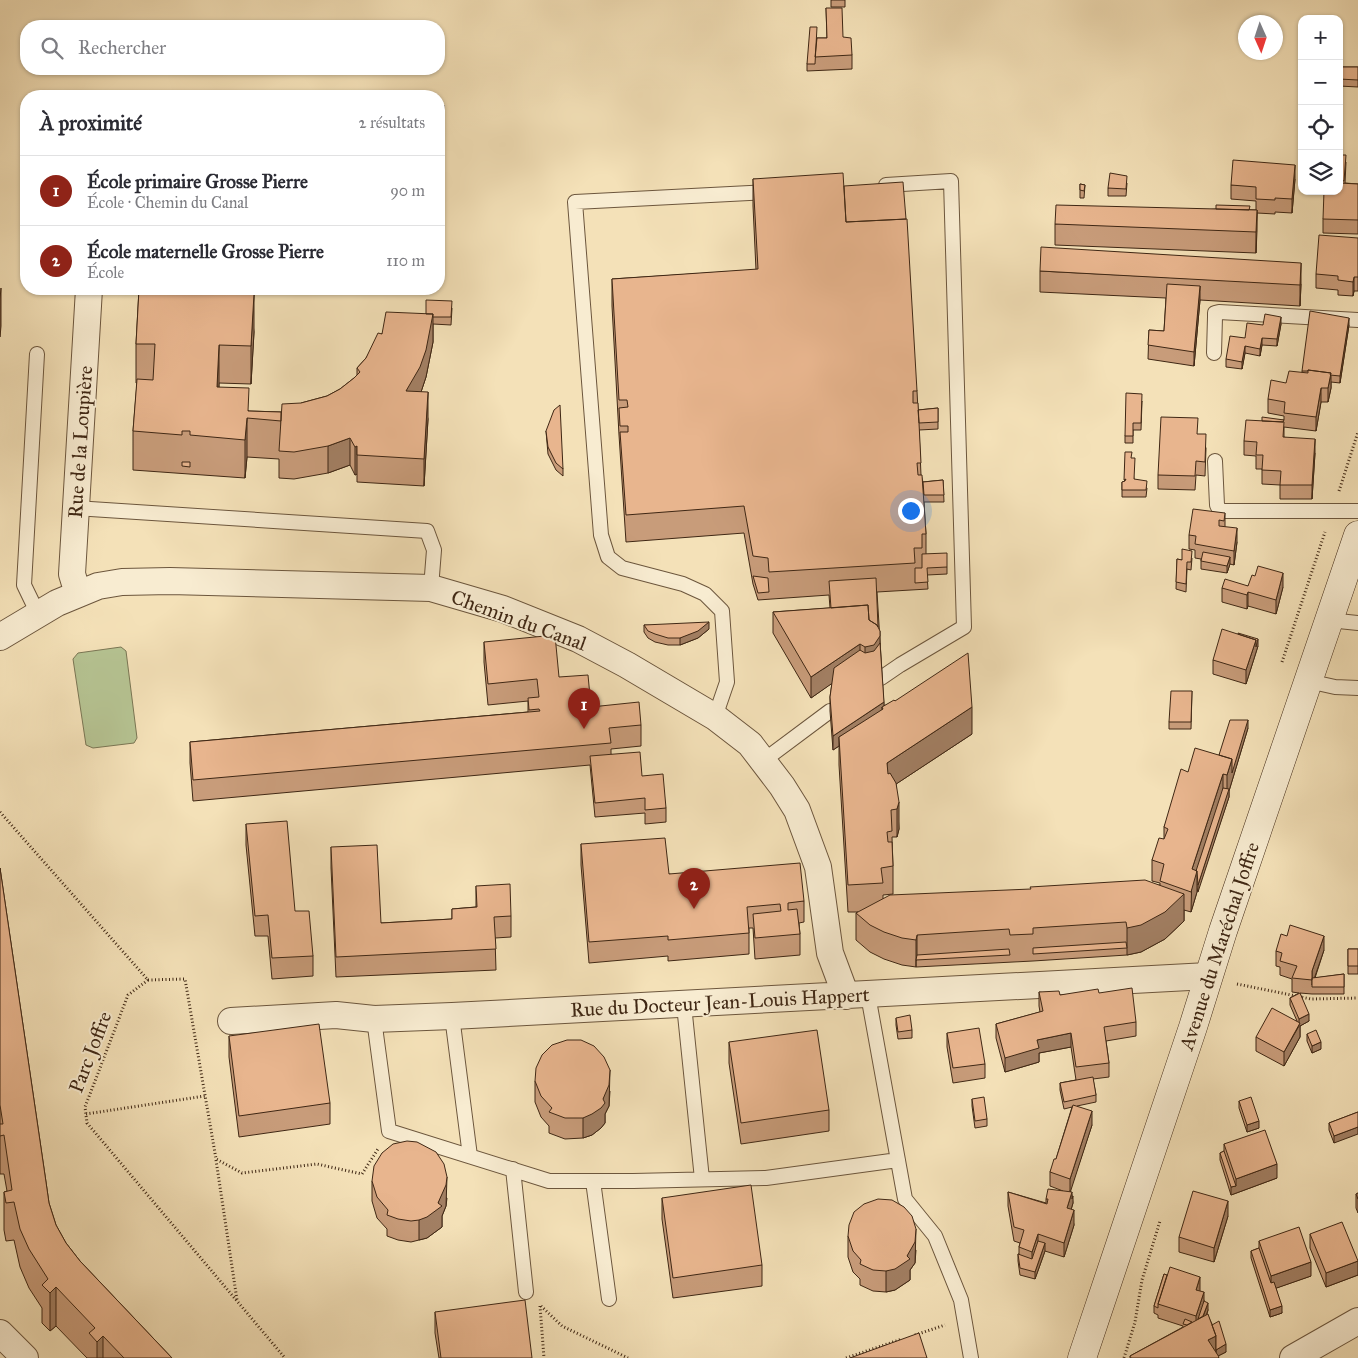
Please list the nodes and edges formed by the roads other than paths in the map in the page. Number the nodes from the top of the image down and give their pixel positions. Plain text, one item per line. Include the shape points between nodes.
1 (874, 185) edge
2 (787, 191) edge
3 (89, 295) edge
4 (1358, 320) edge
5 (1214, 353) dead end
6 (38, 354) dead end
7 (1215, 461) dead end
8 (75, 508) junction
9 (1358, 511) edge
10 (1358, 535) edge
11 (431, 588) junction
12 (78, 594) junction
13 (38, 614) junction
14 (1329, 620) junction
15 (1358, 623) edge
16 (0, 637) edge
17 (881, 678) edge
18 (1308, 681) junction
19 (1358, 688) edge
20 (830, 711) edge
21 (715, 717) junction
22 (763, 761) junction
23 (1208, 976) junction
24 (857, 995) junction
25 (684, 1005) junction
26 (452, 1016) junction
27 (374, 1019) junction
28 (231, 1021) dead end
29 (470, 1156) junction
30 (898, 1160) junction
31 (513, 1169) junction
32 (702, 1179) junction
33 (593, 1181) junction
34 (526, 1292) road end
35 (609, 1299) dead end
36 (1358, 1321) edge
37 (0, 1333) edge
38 (25, 1358) edge
39 (971, 1358) edge
40 (1082, 1358) edge
41 (1294, 1358) edge

1 - 17 lane via 951,181 964,627
2 - 21 lane via 575,202 601,535 608,557 622,568 690,587 705,594 722,611 727,682
3 - 8 street, Rue de la Loupière
4 - 5 lane via 1219,312 1215,313
6 - 13 lane via 24,585
7 - 9 lane via 1217,505 1223,511
8 - 11 lane via 427,531 434,550
8 - 12 street, Rue de la Loupière via 72,574
10 - 14 main road, Avenue du Maréchal Joffre
11 - 12 street, Chemin du Canal via 170,581 122,582
11 - 21 street, Chemin du Canal via 503,609 578,638
12 - 13 street, Chemin du Canal
13 - 16 street, Chemin du Canal
14 - 15 lane
14 - 18 main road, Avenue du Maréchal Joffre
18 - 19 lane
18 - 23 main road, Avenue du Maréchal Joffre
20 - 22 lane
21 - 22 street, Chemin du Canal via 750,744
22 - 24 street, Chemin du Canal via 797,810 818,867 830,952
23 - 24 street, Rue du Docteur Jean-Louis Happert
23 - 40 main road, Avenue du Maréchal Joffre
24 - 25 street, Rue du Docteur Jean-Louis Happert
24 - 30 lane
25 - 26 street, Rue du Docteur Jean-Louis Happert
25 - 32 lane
26 - 27 street, Rue du Docteur Jean-Louis Happert
26 - 29 lane
27 - 28 street, Rue du Docteur Jean-Louis Happert via 336,1015
27 - 29 lane via 390,1132
29 - 31 lane
30 - 32 lane via 766,1178
30 - 39 lane via 904,1199 935,1236 961,1300
31 - 33 lane via 549,1181
31 - 34 lane
32 - 33 lane
33 - 35 lane
36 - 41 street
37 - 38 street

